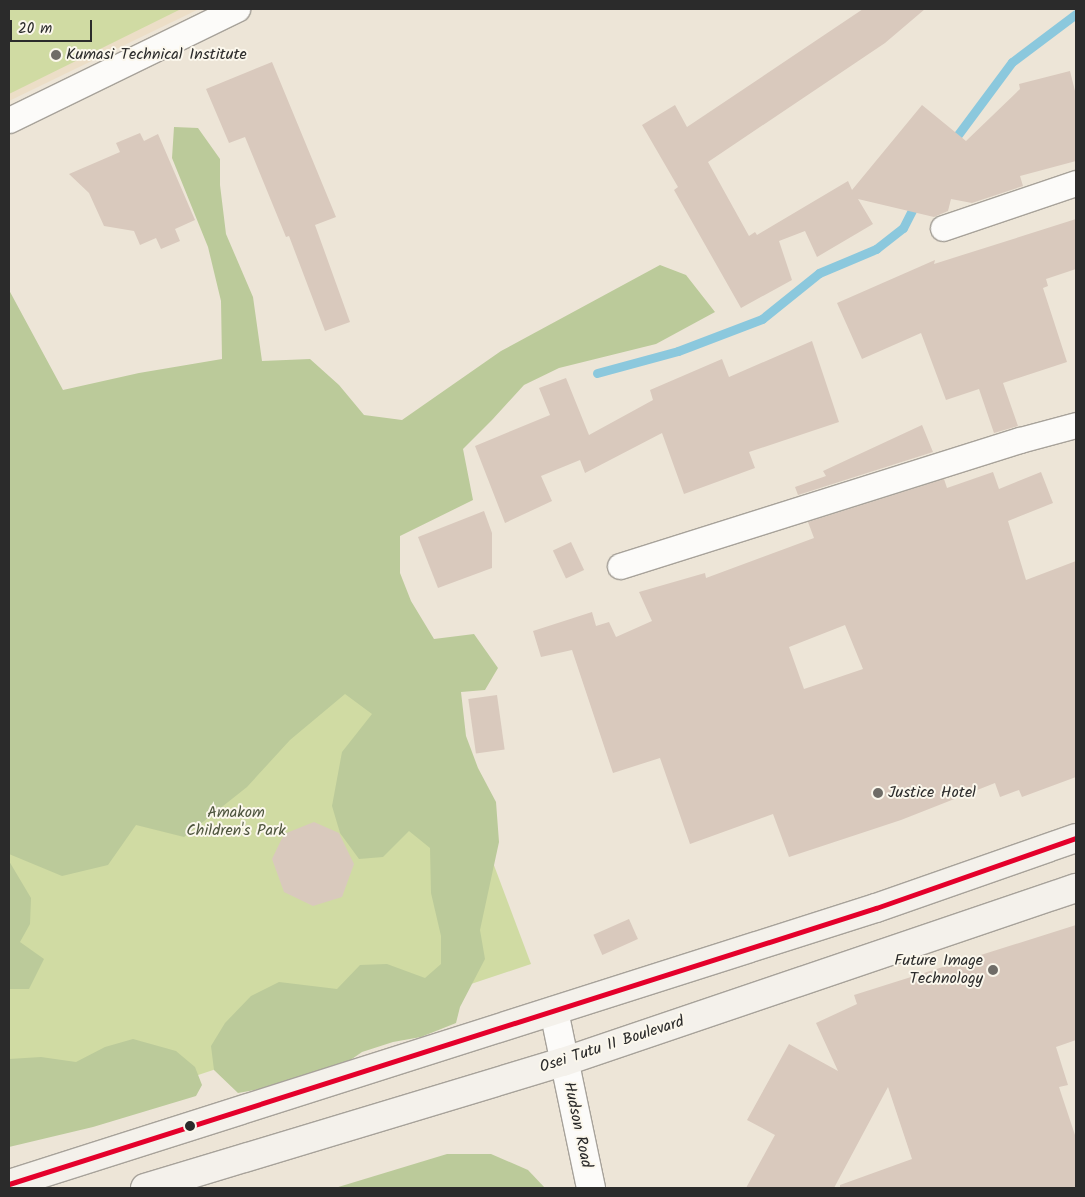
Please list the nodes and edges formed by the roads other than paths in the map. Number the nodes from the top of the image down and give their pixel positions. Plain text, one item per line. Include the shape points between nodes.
1 (236, 9) edge
2 (9, 120) edge
3 (1076, 183) edge
4 (943, 228) dead end
5 (1076, 425) edge
6 (620, 566) dead end
7 (1076, 838) edge
8 (1076, 888) edge
9 (554, 1011) junction
10 (563, 1062) junction
11 (9, 1184) edge
12 (145, 1188) edge
13 (591, 1188) edge

1 - 2 street
3 - 4 street
5 - 6 street
7 - 9 main road via 876,908
8 - 10 main road, Osei Tutu II Boulevard
9 - 10 street, Hudson Road
9 - 11 main road
10 - 12 main road, Osei Tutu II Boulevard
10 - 13 street, Hudson Road

